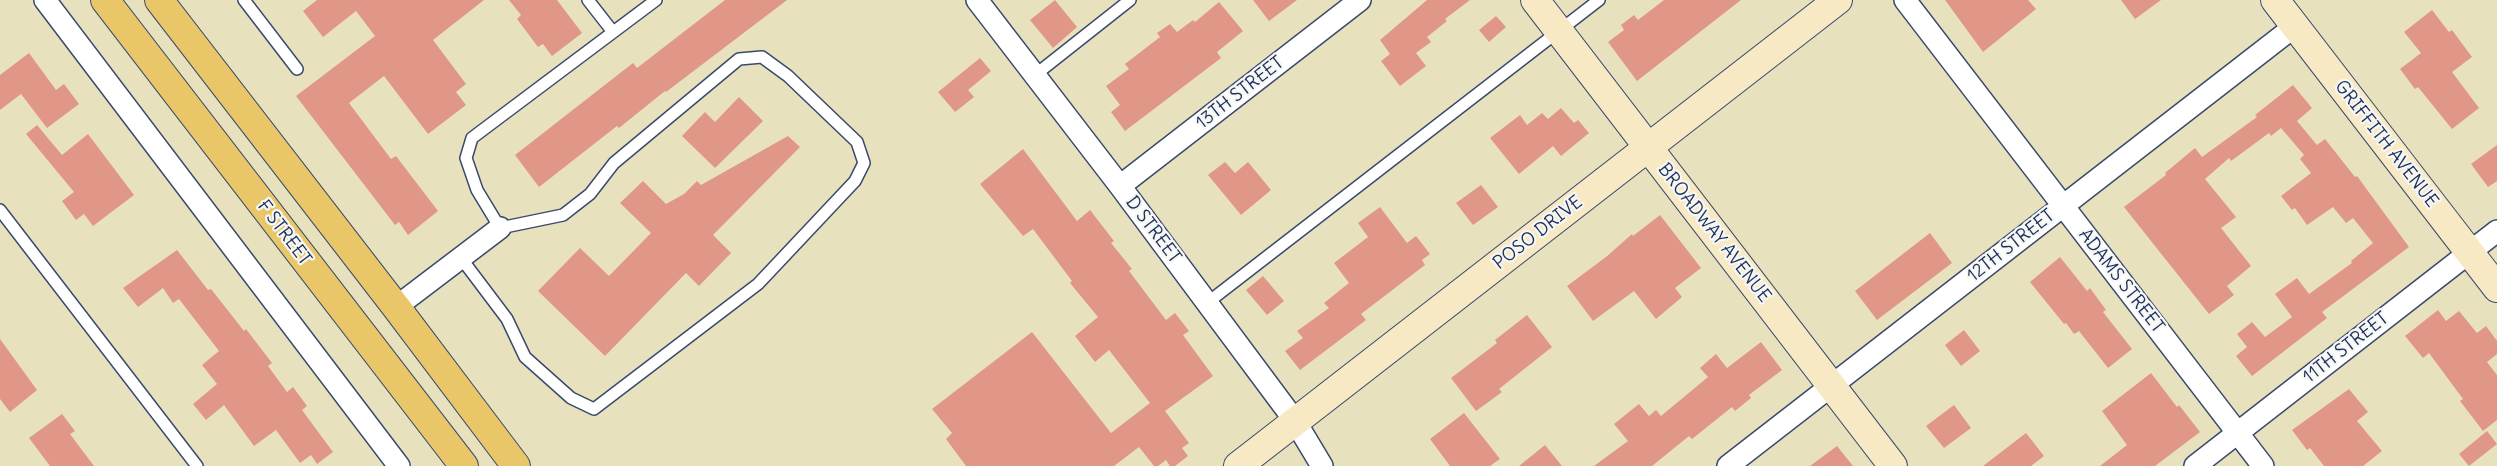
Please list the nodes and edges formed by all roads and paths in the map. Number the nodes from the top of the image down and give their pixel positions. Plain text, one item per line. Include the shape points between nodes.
1 (44, 0) edge
2 (106, 0) edge
3 (159, 0) edge
4 (244, 0) edge
5 (588, 0) edge
6 (656, 0) edge
7 (977, 0) edge
8 (1130, 0) edge
9 (1360, 0) edge
10 (1535, 0) edge
11 (1599, 0) edge
12 (1838, 0) edge
13 (1905, 0) edge
14 (2275, 0) edge
15 (2295, 26) junction
16 (1559, 31) junction
17 (613, 32) junction
18 (297, 69) dead end
19 (1035, 75) junction
20 (1648, 148) junction
21 (1120, 186) junction
22 (2063, 206) junction
23 (0, 210) edge
24 (500, 228) junction
25 (2497, 231) edge
26 (2469, 252) junction
27 (460, 258) junction
28 (2497, 288) edge
29 (1207, 303) junction
30 (396, 307) junction
31 (1831, 386) junction
32 (1296, 422) junction
33 (2238, 432) junction
34 (197, 466) edge
35 (399, 466) edge
36 (464, 466) edge
37 (516, 466) edge
38 (1238, 466) edge
39 (1322, 466) edge
40 (1728, 466) edge
41 (1893, 466) edge
42 (2195, 466) edge
43 (2264, 466) edge

1 - 35 street
2 - 36 main road, F STREET
3 - 30 main road
4 - 18 lane
5 - 17 lane
6 - 17 lane
7 - 19 street, D STREET
8 - 19 lane
9 - 21 street, 13TH STREET
10 - 16 main road, BROADWAY AVENUE
11 - 16 lane
12 - 20 main road, POSO DRIVE
13 - 22 street, ADAMS STREET
14 - 15 main road, GRIFFITH AVENUE
15 - 22 street, 12TH STREET
15 - 26 main road, GRIFFITH AVENUE
16 - 20 main road, BROADWAY AVENUE
16 - 29 lane
17 - 24 lane via 472,138 466,158 477,190
19 - 21 street, D STREET
20 - 31 main road, BROADWAY AVENUE
20 - 32 main road, POSO DRIVE
21 - 29 street, D STREET
22 - 31 street, 12TH STREET
22 - 33 street, ADAMS STREET
23 - 34 lane
24 - 27 street
24 - 27 lane via 563,215 590,194 614,163 739,59 762,57 788,76 857,142 864,162 856,181 758,284 594,409 570,398 525,357 507,319
25 - 26 street, 11TH STREET
26 - 28 main road, GRIFFITH AVENUE
26 - 33 street, 11TH STREET
27 - 30 street
29 - 32 street, D STREET
30 - 37 main road
31 - 40 street, 12TH STREET
31 - 41 main road, BROADWAY AVENUE
32 - 38 main road, POSO DRIVE
32 - 39 street, D STREET
33 - 42 street, 11TH STREET
33 - 43 street, ADAMS STREET

